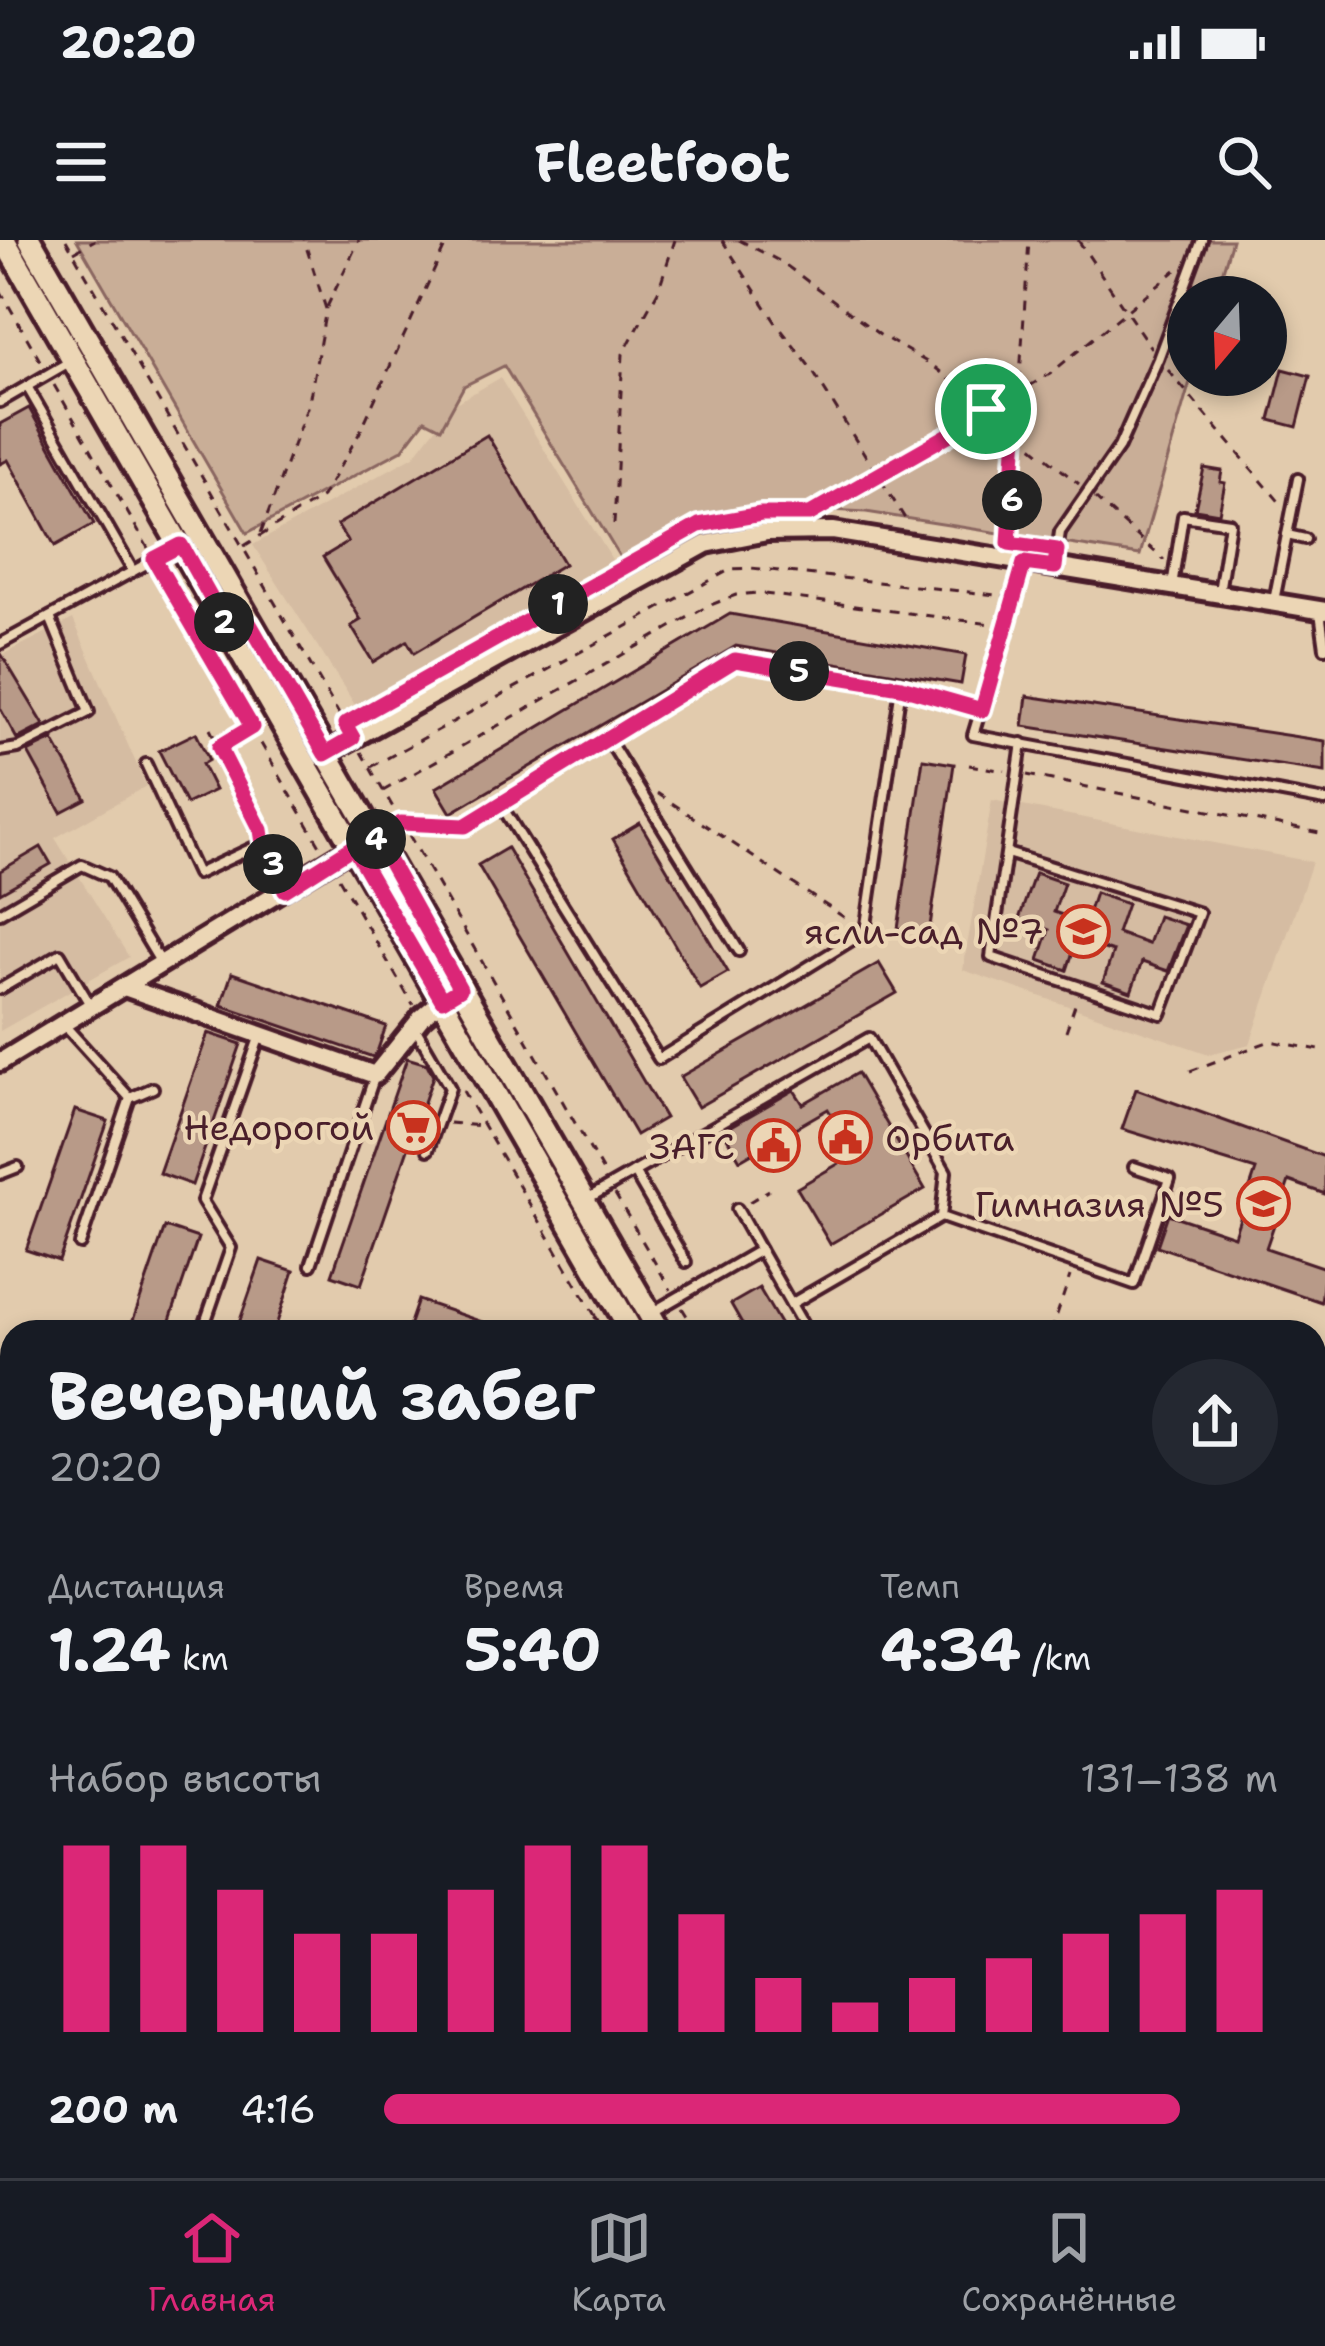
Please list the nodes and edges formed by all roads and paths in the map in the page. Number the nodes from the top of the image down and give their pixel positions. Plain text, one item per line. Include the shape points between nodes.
1 (66, 240) edge
2 (95, 240) edge
3 (304, 240) edge
4 (359, 240) edge
5 (448, 240) edge
6 (675, 240) edge
7 (722, 240) edge
8 (739, 240) edge
9 (1029, 240) edge
10 (1078, 240) edge
11 (1202, 240) edge
12 (18, 242) edge
13 (73, 253) junction
14 (1193, 257) junction
15 (0, 290) edge
16 (326, 308) junction
17 (1126, 310) junction
18 (1158, 359) junction
19 (72, 361) junction
20 (48, 374) junction
21 (28, 388) junction
22 (1019, 390) junction
23 (0, 402) edge
24 (986, 409) junction
25 (1016, 433) junction
26 (876, 477) junction
27 (1298, 479) dead end
28 (1088, 492) junction
29 (777, 514) dead end
30 (829, 514) dead end
31 (1291, 516) junction
32 (614, 524) dead end
33 (890, 524) dead end
34 (260, 534) junction
35 (1287, 535) junction
36 (1305, 539) dead end
37 (181, 545) junction
38 (242, 547) junction
39 (1025, 554) junction
40 (154, 559) junction
41 (1151, 566) dead end
42 (1055, 567) junction
43 (133, 571) junction
44 (1173, 578) junction
45 (1218, 594) junction
46 (1012, 597) junction
47 (1273, 603) junction
48 (1323, 610) edge
49 (50, 617) junction
50 (1005, 626) junction
51 (240, 629) junction
52 (491, 642) dead end
53 (0, 644) edge
54 (1325, 647) edge
55 (901, 687) junction
56 (982, 710) junction
57 (252, 727) junction
58 (210, 729) dead end
59 (353, 738) junction
60 (608, 739) junction
61 (1022, 743) junction
62 (219, 747) junction
63 (0, 751) edge
64 (325, 754) junction
65 (146, 764) dead end
66 (969, 765) dead end
67 (370, 768) junction
68 (629, 773) junction
69 (1018, 774) junction
70 (383, 791) junction
71 (1325, 801) edge
72 (501, 805) junction
73 (401, 823) junction
74 (1325, 834) edge
75 (375, 836) junction
76 (263, 843) junction
77 (353, 847) junction
78 (1007, 854) junction
79 (330, 862) junction
80 (285, 890) junction
81 (0, 913) edge
82 (865, 932) junction
83 (739, 951) dead end
84 (163, 966) junction
85 (1081, 987) junction
86 (127, 988) junction
87 (0, 989) edge
88 (451, 995) junction
89 (92, 1009) junction
90 (417, 1022) junction
91 (65, 1025) junction
92 (1066, 1031) dead end
93 (259, 1036) junction
94 (1325, 1052) edge
95 (0, 1062) edge
96 (1190, 1071) dead end
97 (376, 1076) junction
98 (153, 1088) dead end
99 (462, 1090) dead end
100 (130, 1097) junction
101 (438, 1121) junction
102 (483, 1126) junction
103 (428, 1150) dead end
104 (18, 1167) dead end
105 (1134, 1167) dead end
106 (634, 1172) junction
107 (0, 1174) edge
108 (610, 1186) junction
109 (769, 1190) dead end
110 (584, 1201) junction
111 (737, 1209) joint
112 (941, 1217) junction
113 (80, 1244) dead end
114 (760, 1250) junction
115 (686, 1262) dead end
116 (1074, 1263) junction
117 (311, 1265) dead end
118 (676, 1298) junction
119 (791, 1304) junction
120 (596, 1317) junction
121 (206, 1320) edge
122 (593, 1320) edge
123 (598, 1320) edge
124 (634, 1320) edge
125 (635, 1320) edge
126 (647, 1320) edge
127 (690, 1320) edge
128 (800, 1320) edge
129 (1055, 1320) edge

1 - 13 path
2 - 13 path
3 - 16 path
4 - 16 path
5 - 34 path via 322,497
6 - 32 path via 623,354
7 - 26 path
8 - 24 path via 782,262
9 - 22 path
10 - 17 path
11 - 14 lane
12 - 19 street
12 - 51 street
13 - 38 path
14 - 17 path
14 - 18 lane
15 - 20 path
16 - 34 path via 309,402
17 - 18 path
17 - 22 path
18 - 28 lane via 1119,447
18 - 31 path
19 - 20 lane
19 - 37 street
20 - 21 lane
20 - 40 path
21 - 23 lane
21 - 43 lane
22 - 24 path
22 - 25 path
24 - 25 path
24 - 26 path
25 - 28 path
25 - 39 path via 1009,543
26 - 30 path via 810,514
26 - 33 path via 910,527
27 - 31 lane
28 - 42 lane via 1060,532
28 - 44 path
29 - 52 path via 699,525
31 - 35 lane
34 - 38 path
35 - 36 lane
35 - 47 lane
37 - 40 lane
37 - 51 street
38 - 59 path
39 - 42 street
39 - 46 lane
39 - 59 street via 833,531 706,544
40 - 43 lane
40 - 57 path
41 - 44 path
42 - 44 street
43 - 49 lane
44 - 45 street
44 - 45 lane via 1183,516 1230,523
45 - 47 street
46 - 50 lane
46 - 67 path via 731,569
47 - 48 street
48 - 54 lane
49 - 53 lane
49 - 63 lane via 89,712
50 - 56 lane
50 - 70 path via 736,596
51 - 64 street
51 - 77 street
55 - 56 lane
55 - 60 lane via 735,660
55 - 82 lane
56 - 61 lane via 973,735
57 - 62 path
57 - 79 path
58 - 62 path
59 - 64 street
59 - 67 path
60 - 68 lane
60 - 72 lane
61 - 69 lane
61 - 71 lane
62 - 76 path
64 - 75 street
65 - 76 lane via 197,874
66 - 69 path
67 - 70 path
68 - 82 path
68 - 83 lane
69 - 74 path
69 - 78 lane
70 - 73 path
72 - 73 lane via 465,826
72 - 82 lane via 659,1059
73 - 75 lane
73 - 108 path
75 - 88 street
76 - 80 lane
77 - 79 street
77 - 88 street
78 - 85 lane via 991,957
78 - 85 lane via 1199,913 1161,1014
79 - 80 street
79 - 90 path
80 - 84 street
81 - 84 lane via 82,866 109,878
84 - 86 street
85 - 92 path
86 - 89 street
86 - 93 street
87 - 89 lane via 60,954
88 - 90 street
88 - 110 street
88 - 124 street
89 - 91 street
90 - 97 street
90 - 101 lane via 450,1088
91 - 95 street
91 - 100 lane
93 - 97 street
93 - 121 lane via 202,1201 231,1248
94 - 96 path via 1270,1041
97 - 117 lane
98 - 100 lane
99 - 102 path
100 - 113 lane
101 - 102 path
101 - 103 lane
102 - 120 path
104 - 107 lane
105 - 116 lane via 1170,1179 1134,1284
106 - 108 lane
106 - 112 lane via 869,1038 946,1172
106 - 115 lane
108 - 110 lane
108 - 118 path
109 - 111 path
110 - 125 street
111 - 114 lane
112 - 116 lane
112 - 119 lane
114 - 118 lane
114 - 119 lane
116 - 129 path
118 - 126 lane
118 - 127 path
119 - 128 lane
120 - 122 path
120 - 123 path

